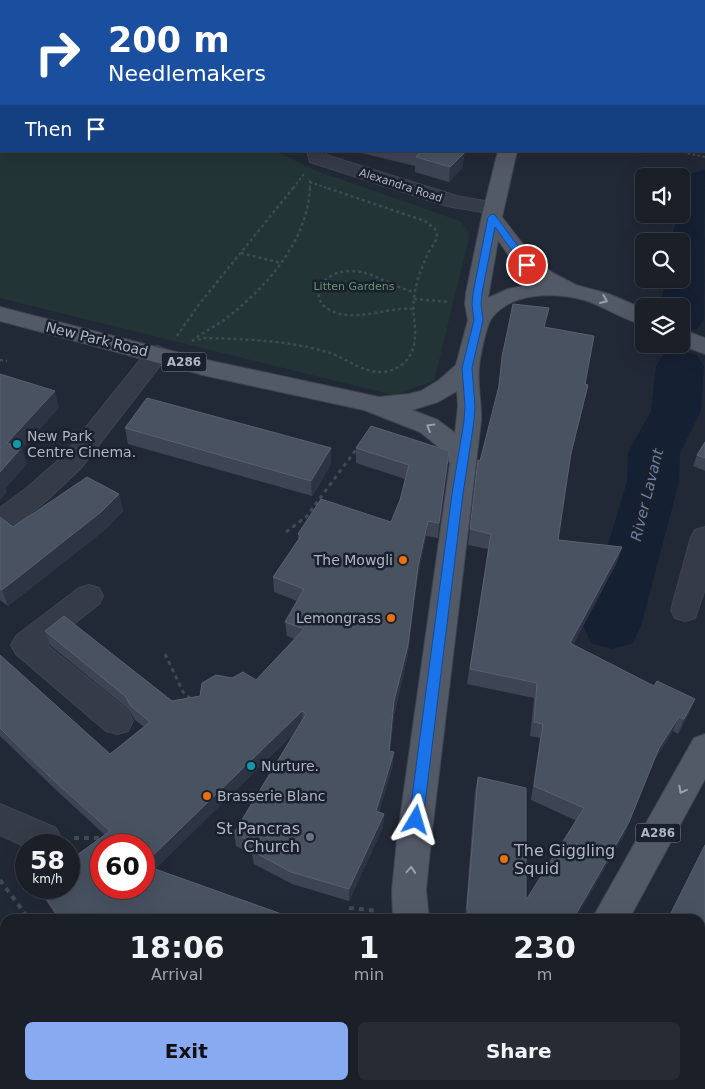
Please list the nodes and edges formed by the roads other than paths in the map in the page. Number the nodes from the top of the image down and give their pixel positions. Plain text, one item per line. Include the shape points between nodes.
1 (316, 152) edge
2 (508, 152) edge
3 (493, 212) junction
4 (573, 291) junction
5 (478, 312) junction
6 (0, 314) edge
7 (635, 314) edge
8 (690, 340) edge
9 (705, 347) edge
10 (157, 354) junction
11 (467, 368) junction
12 (378, 406) junction
13 (463, 463) junction
14 (0, 522) edge
15 (705, 537) edge
16 (700, 577) edge
17 (89, 596) dead end
18 (685, 610) dead end
19 (117, 721) dead end
20 (705, 748) edge
21 (0, 819) edge
22 (33, 834) edge
23 (411, 914) edge
24 (613, 914) edge

1 - 3 street, Alexandra Road via 317,158
2 - 3 main road
3 - 4 main road via 514,250 527,265
3 - 5 main road
4 - 5 main road via 520,293
4 -> 7 main road
5 - 11 main road, A286
6 - 10 main road, New Park Road / A286
8 - 9 main road
10 - 12 main road, New Park Road / A286
10 - 14 street via 72,462
11 - 12 main road, New Park Road / A286 via 450,386 426,399
11 - 13 main road, A286 via 470,406
13 -> 12 main road, New Park Road / A286 via 449,442 429,426
23 -> 13 main road, A286 via 409,890 414,840
15 - 16 street
16 - 18 street
17 - 19 street via 26,645
20 -> 24 main road, A286
21 - 22 street

